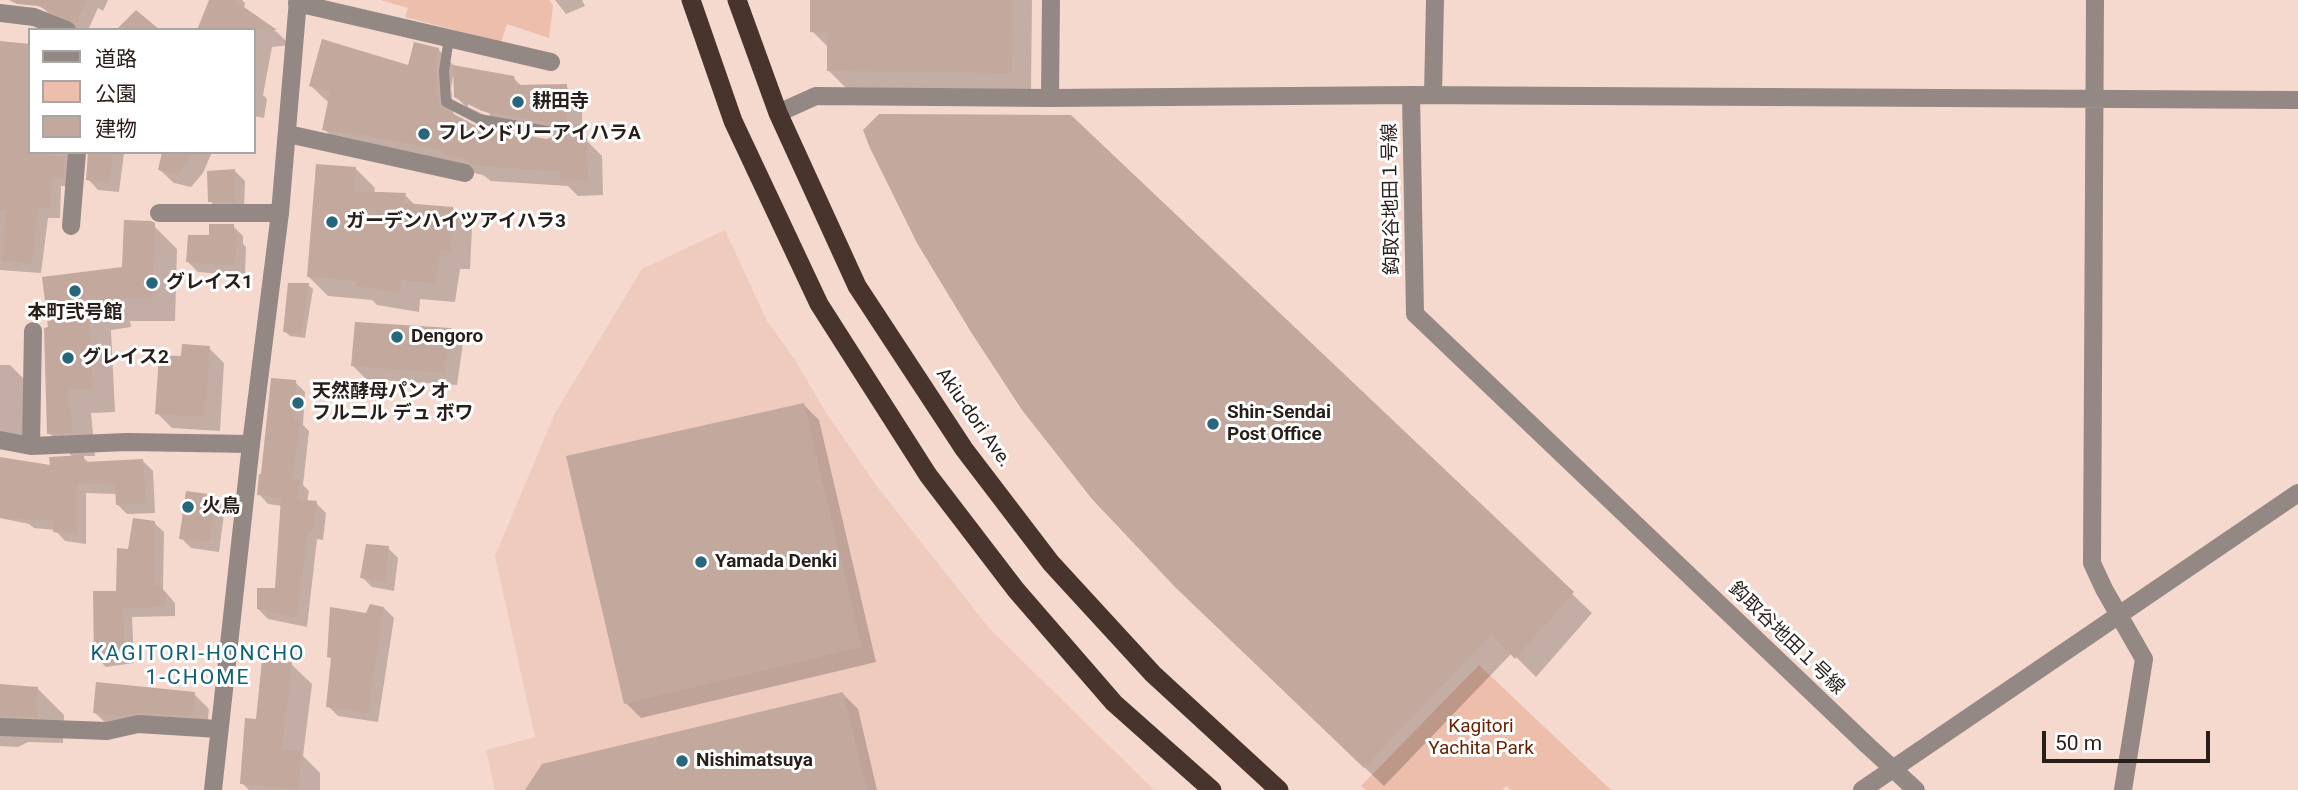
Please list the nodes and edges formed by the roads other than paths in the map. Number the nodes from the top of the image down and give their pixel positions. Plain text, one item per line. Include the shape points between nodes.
1 (691, 0) edge
2 (737, 0) edge
3 (1051, 0) edge
4 (1435, 0) edge
5 (2095, 0) edge
6 (296, 1) edge
7 (0, 13) edge
8 (62, 28) edge
9 (449, 38) junction
10 (551, 62) dead end
11 (1411, 95) junction
12 (1433, 95) junction
13 (1050, 99) junction
14 (2095, 100) junction
15 (2298, 100) edge
16 (778, 113) junction
17 (547, 131) dead end
18 (288, 134) junction
19 (77, 154) edge
20 (465, 173) dead end
21 (159, 213) dead end
22 (280, 213) junction
23 (71, 226) dead end
24 (33, 331) dead end
25 (0, 440) edge
26 (251, 444) junction
27 (31, 446) junction
28 (2298, 493) edge
29 (2120, 614) junction
30 (0, 727) edge
31 (218, 729) junction
32 (1894, 768) junction
33 (213, 790) edge
34 (1212, 790) edge
35 (1279, 790) edge
36 (1862, 790) edge
37 (1916, 790) edge
38 (2123, 790) edge

1 - 34 highway via 733,121 819,304 928,475 1016,590 1114,703
2 - 16 highway, Akiu-dori Ave.
3 - 13 street
4 - 12 street
5 - 14 street
6 - 9 street
6 - 18 street
7 - 8 street via 34,17
9 - 10 street
9 - 17 lane via 446,102 479,119
11 - 12 street
11 - 13 street, 鈎取谷地田１号線
11 - 32 street, 鈎取谷地田１号線 via 1415,314
12 - 14 street
13 - 16 street, 鈎取谷地田１号線 via 816,96
14 - 15 street
14 - 29 street via 2092,563
16 - 35 highway, Akiu-dori Ave. via 857,286 964,449 1051,563 1153,674
18 - 20 street
18 - 22 street
19 - 23 street
21 - 22 street
22 - 26 street
24 - 27 street
25 - 27 street
26 - 27 street
26 - 31 street
28 - 29 street
29 - 32 street
29 - 38 street via 2144,659
30 - 31 street via 107,731 138,724
31 - 33 street
32 - 36 street
32 - 37 street, 鈎取谷地田１号線

